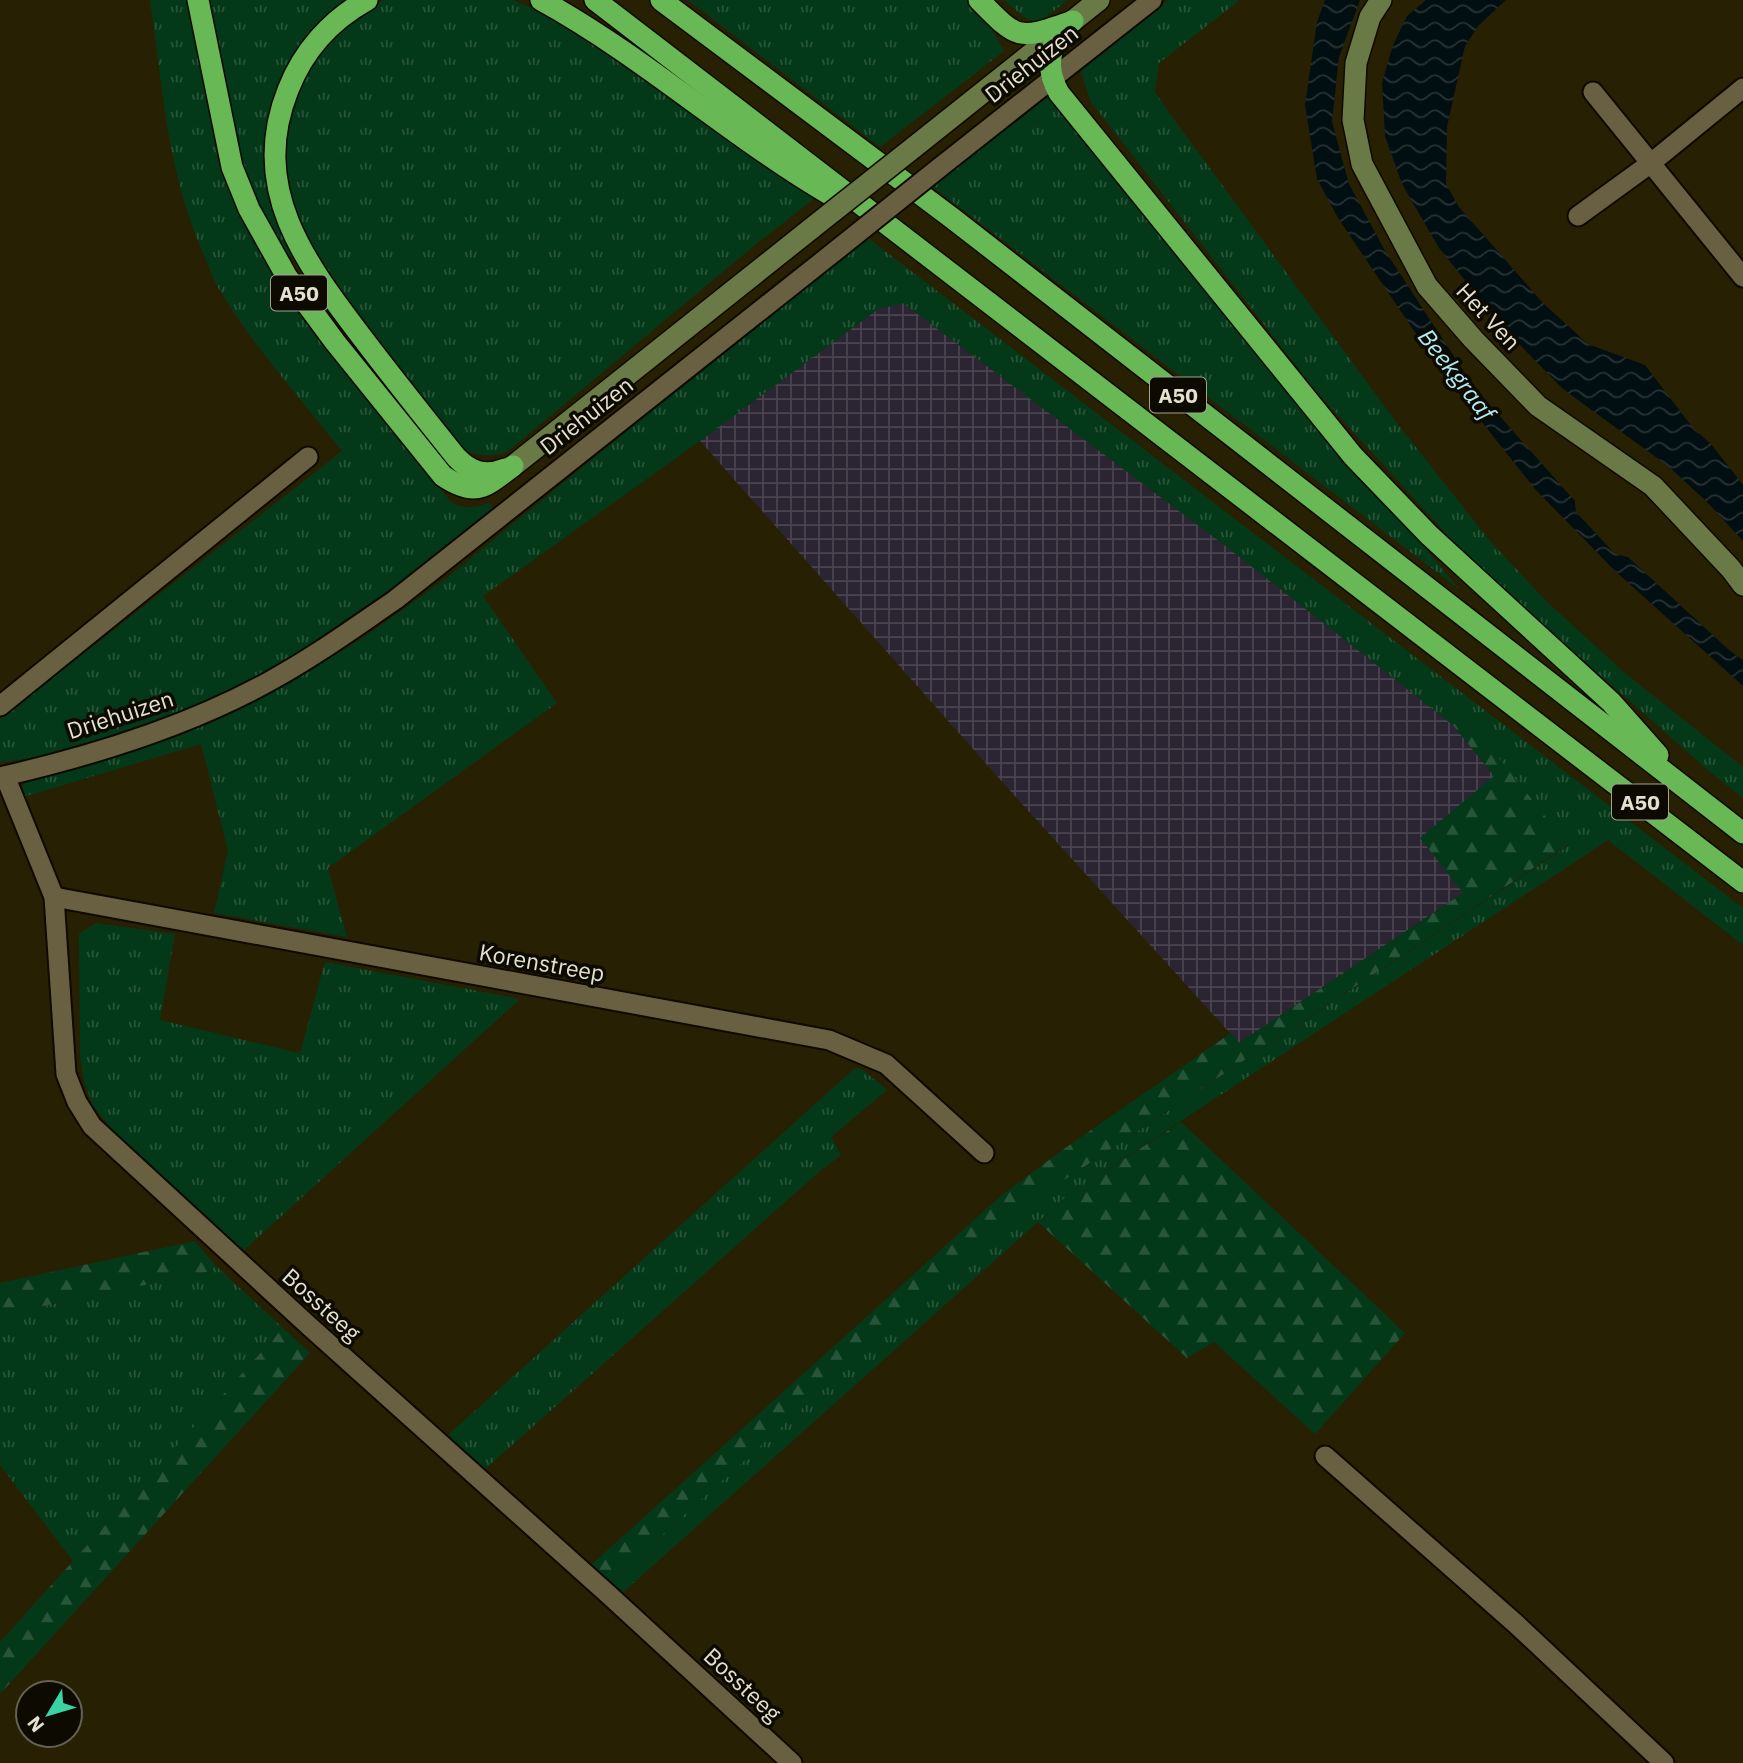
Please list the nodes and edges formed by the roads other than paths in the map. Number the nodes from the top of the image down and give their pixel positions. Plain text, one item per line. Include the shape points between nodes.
1 (198, 0) edge
2 (367, 0) edge
3 (541, 0) edge
4 (595, 0) edge
5 (661, 0) edge
6 (979, 0) edge
7 (1100, 0) edge
8 (1152, 0) edge
9 (1381, 0) edge
10 (1065, 28) junction
11 (1052, 80) junction
12 (1743, 88) edge
13 (1593, 92) dead end
14 (1651, 163) junction
15 (1578, 216) dead end
16 (904, 237) junction
17 (1743, 277) edge
18 (308, 457) dead end
19 (513, 466) junction
20 (1743, 585) edge
21 (0, 706) edge
22 (2, 776) edge
23 (1691, 793) junction
24 (1743, 833) edge
25 (1743, 882) edge
26 (54, 897) junction
27 (984, 1153) dead end
28 (1325, 1456) dead end
29 (792, 1763) edge
30 (1664, 1763) edge

1 - 19 highway, A50 via 232,167 287,277 443,476 475,489
2 - 19 highway, A50 via 316,41 284,100 275,157 288,223 326,289 456,457 481,473
3 - 16 highway, A50 via 600,35 793,173
4 - 16 highway, A50
5 - 23 highway, A50 via 952,218
6 - 10 highway via 1017,33
7 - 10 street, Driehuizen
8 - 11 street, Driehuizen
9 - 20 street, Het Ven via 1370,17 1356,62 1353,120 1362,164 1427,286 1538,406 1653,486
10 - 11 highway via 1051,52
10 - 19 street, Driehuizen, bridge
11 - 22 street, Driehuizen, bridge via 395,600 318,653 211,711 110,747
11 - 23 highway, A50 via 1353,456 1429,535 1611,702
12 - 14 street
13 - 14 street
14 - 15 street
14 - 17 street
16 - 25 highway, A50
18 - 21 street
22 - 26 street, Bossteeg
23 - 24 highway, A50
26 - 27 street, Korenstreep via 829,1040 886,1064
26 - 29 street, Bossteeg via 66,1074 92,1126
28 - 30 street via 1516,1624

